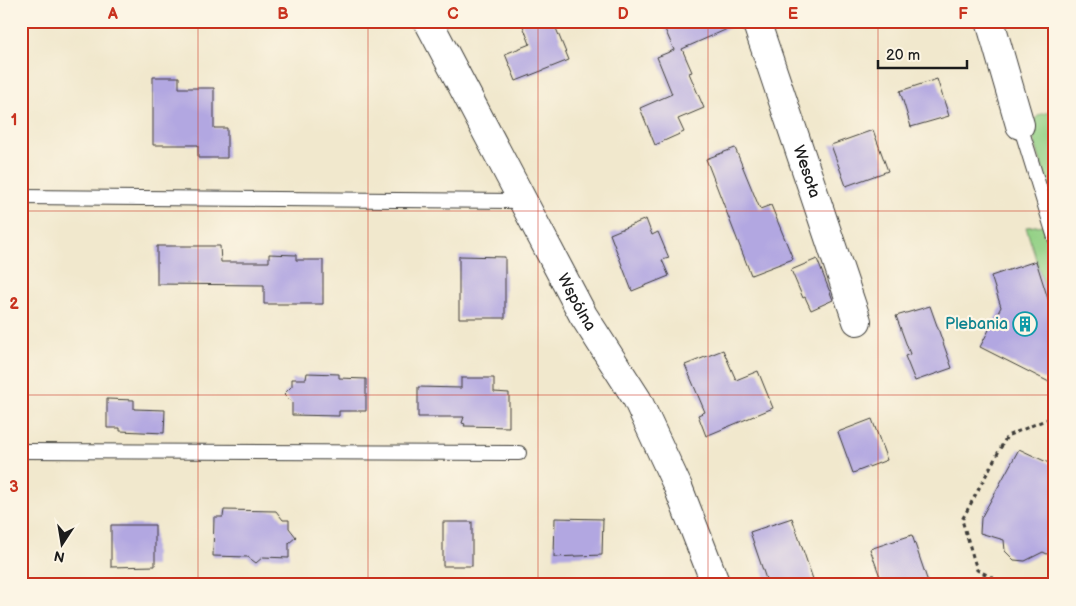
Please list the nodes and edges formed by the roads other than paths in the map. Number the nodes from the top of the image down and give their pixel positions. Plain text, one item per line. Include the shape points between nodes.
1 (428, 21) edge
2 (756, 21) edge
3 (990, 21) edge
4 (1020, 125) joint
5 (21, 196) edge
6 (522, 200) junction
7 (1055, 238) edge
8 (857, 321) dead end
9 (21, 451) edge
10 (519, 453) dead end
11 (716, 585) edge

1 - 6 street, Wspólna
2 - 8 street, Wesoła
3 - 4 street
4 - 7 lane
5 - 6 lane
6 - 11 street, Wspólna via 583,315 637,398 678,487
9 - 10 lane

